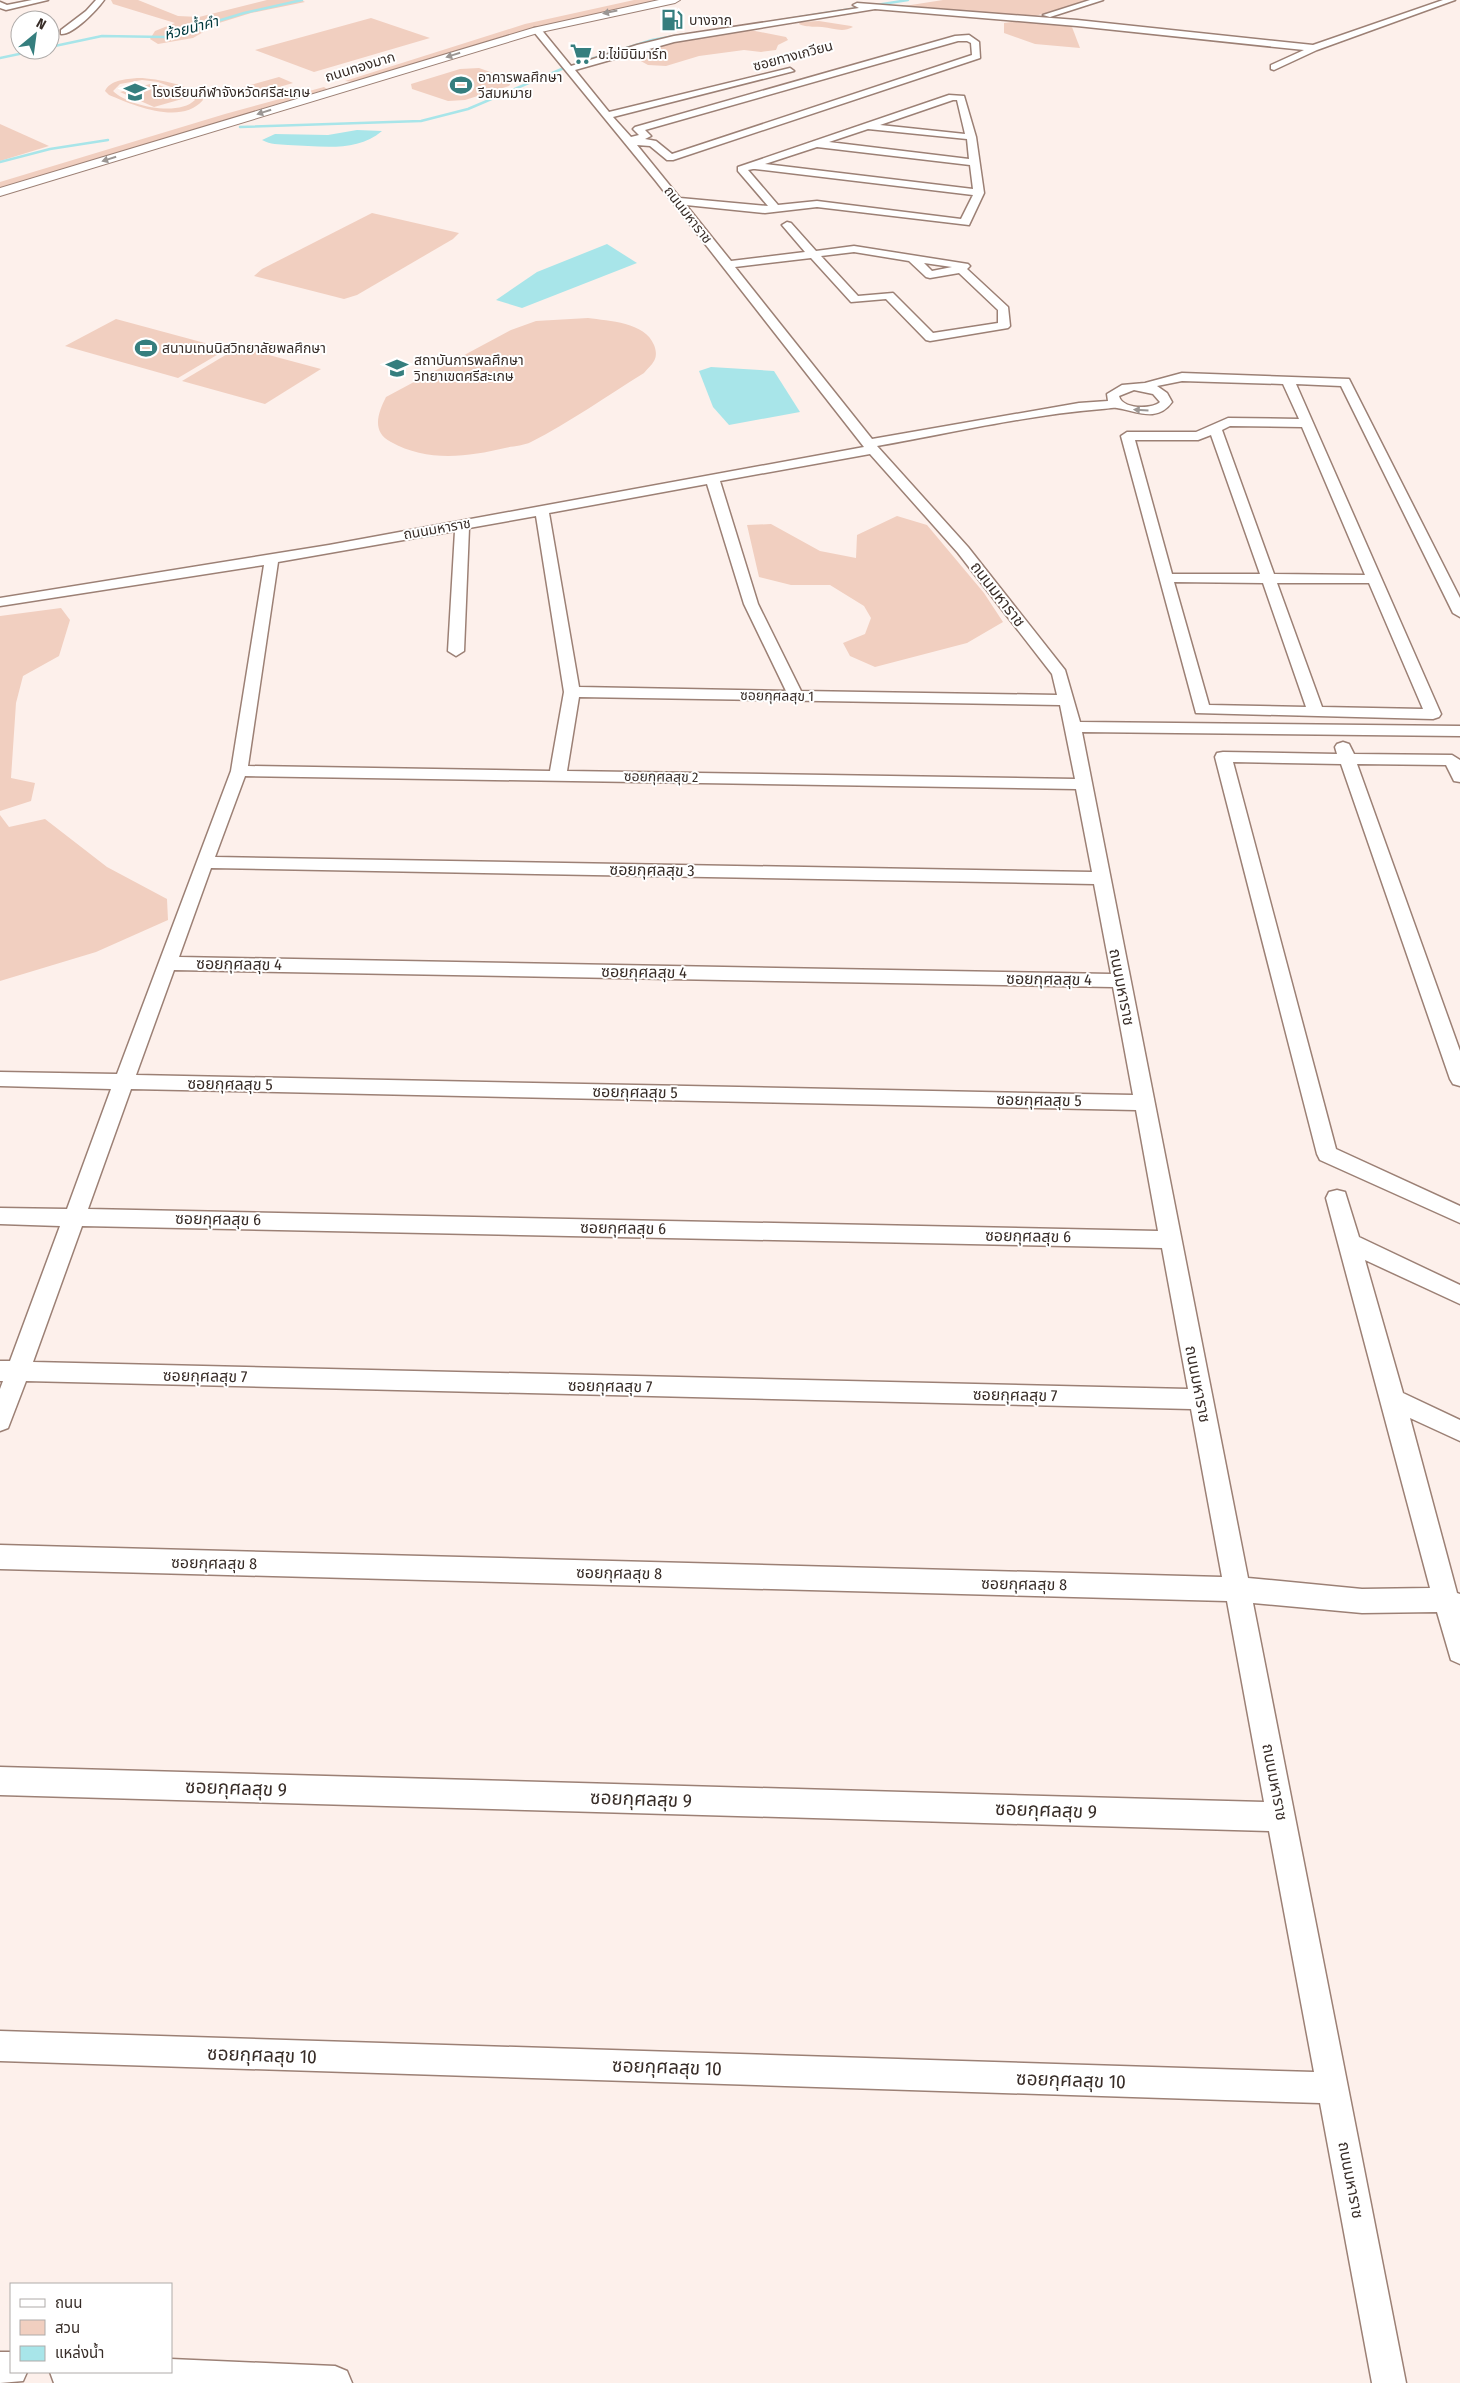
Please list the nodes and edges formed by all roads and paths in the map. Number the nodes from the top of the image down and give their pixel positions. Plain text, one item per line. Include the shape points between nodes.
1 (44, 0) edge
2 (100, 0) edge
3 (619, 0) edge
4 (675, 0) edge
5 (891, 0) edge
6 (924, 0) edge
7 (1099, 0) edge
8 (1447, 0) edge
9 (857, 5) junction
10 (2, 7) edge
11 (873, 8) junction
12 (982, 16) junction
13 (1032, 19) junction
14 (954, 24) dead end
15 (537, 30) junction
16 (64, 32) dead end
17 (1314, 48) junction
18 (567, 66) junction
19 (1274, 67) dead end
20 (798, 69) dead end
21 (324, 82) junction
22 (342, 88) junction
23 (762, 94) junction
24 (238, 107) dead end
25 (808, 112) junction
26 (608, 116) junction
27 (864, 126) junction
28 (971, 137) junction
29 (629, 141) junction
30 (812, 144) junction
31 (975, 163) junction
32 (750, 165) junction
33 (0, 192) edge
34 (979, 194) junction
35 (677, 201) junction
36 (776, 209) junction
37 (787, 225) dead end
38 (814, 254) junction
39 (728, 265) junction
40 (1287, 380) junction
41 (1146, 388) junction
42 (1117, 404) junction
43 (1306, 423) junction
44 (1215, 429) junction
45 (871, 446) junction
46 (712, 478) junction
47 (542, 510) junction
48 (462, 524) junction
49 (272, 558) junction
50 (1167, 578) junction
51 (1268, 578) junction
52 (1374, 579) junction
53 (0, 602) edge
54 (1460, 613) edge
55 (456, 652) dead end
56 (572, 692) junction
57 (796, 696) junction
58 (1067, 700) junction
59 (1316, 712) junction
60 (1073, 727) junction
61 (1337, 730) junction
62 (1460, 731) edge
63 (1347, 758) junction
64 (239, 771) junction
65 (558, 775) junction
66 (1460, 777) edge
67 (1084, 784) junction
68 (204, 862) junction
69 (1101, 878) junction
70 (167, 963) junction
71 (1121, 981) junction
72 (0, 1079) edge
73 (1460, 1079) edge
74 (125, 1082) junction
75 (1144, 1103) junction
76 (1337, 1198) dead end
77 (1460, 1215) edge
78 (0, 1216) edge
79 (76, 1216) junction
80 (1171, 1240) junction
81 (1349, 1242) junction
82 (1460, 1295) edge
83 (9, 1371) edge
84 (1201, 1399) junction
85 (1394, 1399) junction
86 (0, 1421) edge
87 (1460, 1432) edge
88 (0, 1557) edge
89 (1237, 1589) junction
90 (1452, 1603) edge
91 (1460, 1651) edge
92 (0, 1781) edge
93 (1281, 1817) junction
94 (0, 2046) edge
95 (1333, 2088) junction
96 (91, 2373) edge
97 (335, 2383) edge
98 (1389, 2383) edge

1 - 10 street
2 - 16 street
3 - 21 main road, ถนนทองมาก via 526,21
4 -> 15 main road, ถนนทองมาก
5 - 9 street
6 - 11 street
7 - 13 street
8 - 17 street
9 - 11 street
9 - 18 street via 666,34 630,43
11 - 12 street
11 - 18 street via 674,39
12 - 13 street
12 - 14 street
13 - 17 street
15 - 18 street, ถนนมหาราช
15 -> 22 main road, ถนนทองมาก
17 - 19 street
18 - 26 street, ถนนมหาราช
20 - 26 street, ซอยทางเกวียน
21 - 22 main road
21 - 24 main road, ถนนทองมาก
22 -> 33 main road, ถนนทองมาก
23 - 25 street
23 - 25 street via 958,38 969,38 975,42 977,56
23 - 29 street via 638,129 646,136
25 - 29 street via 670,158 653,142
26 - 29 street, ถนนมหาราช
27 - 28 street
27 - 28 street via 958,97 961,98
27 - 30 street
28 - 31 street
29 - 35 street, ถนนมหาราช
30 - 31 street
30 - 32 street
31 - 34 street
32 - 34 street
32 - 36 street via 742,169
34 - 36 street via 965,223 817,204
35 - 36 street
35 - 39 street, ถนนมหาราช
37 - 38 street
38 - 38 street via 855,300 888,295 930,337 1004,326 1004,309 961,270 930,275 912,258 854,249
38 - 39 street
39 - 45 street, ถนนมหาราช
40 - 41 street via 1182,377
40 - 43 street
40 - 54 street via 1345,382
41 - 42 street via 1118,390 1113,394
41 -> 42 street via 1165,397 1162,408 1140,411
42 - 45 street via 1078,407
43 - 44 street via 1228,422
43 - 52 street
44 - 50 street via 1198,436 1127,436
44 - 51 street
45 - 46 street, ถนนมหาราช
45 - 58 street, ถนนมหาราช via 963,550 1060,673
46 - 47 street, ถนนมหาราช
46 - 57 street via 751,604
47 - 48 street, ถนนมหาราช
47 - 56 street
48 - 49 street, ถนนมหาราช
48 - 55 street
49 - 53 street, ถนนมหาราช
49 - 64 street
50 - 51 street
50 - 59 street via 1202,710
51 - 52 street
51 - 59 street
52 - 59 street via 1433,714
56 - 57 street, ซอยกุศลสุข 1
56 - 65 street
57 - 58 street, ซอยกุศลสุข 1
58 - 60 street, ถนนมหาราช
60 - 61 street
60 - 67 street, ถนนมหาราช
61 - 62 street
61 - 63 street
63 - 66 street via 1452,760
63 - 73 street
63 - 77 street via 1223,757 1327,1154
64 - 65 street, ซอยกุศลสุข 2
64 - 68 street
65 - 67 street, ซอยกุศลสุข 2
67 - 69 street, ถนนมหาราช
68 - 69 street, ซอยกุศลสุข 3
68 - 70 street
69 - 71 street, ถนนมหาราช
70 - 71 street, ซอยกุศลสุข 4
70 - 74 street
71 - 75 street, ถนนมหาราช
72 - 74 street, ซอยกุศลสุข 5
74 - 75 street, ซอยกุศลสุข 5
74 - 79 street
75 - 80 street, ถนนมหาราช
76 - 81 street
78 - 79 street, ซอยกุศลสุข 6
79 - 80 street, ซอยกุศลสุข 6
79 - 83 street
80 - 84 street, ถนนมหาราช
81 - 82 street
81 - 85 street
83 - 84 street, ซอยกุศลสุข 7
83 - 86 street
84 - 89 street, ถนนมหาราช
85 - 87 street
85 - 90 street
88 - 89 street, ซอยกุศลสุข 8
89 - 90 street, ซอยกุศลสุข 8 via 1362,1601
89 - 93 street, ถนนมหาราช
90 - 91 street
92 - 93 street, ซอยกุศลสุข 9
93 - 95 street, ถนนมหาราช
94 - 95 street, ซอยกุศลสุข 10
95 - 98 street, ถนนมหาราช
96 - 97 street

